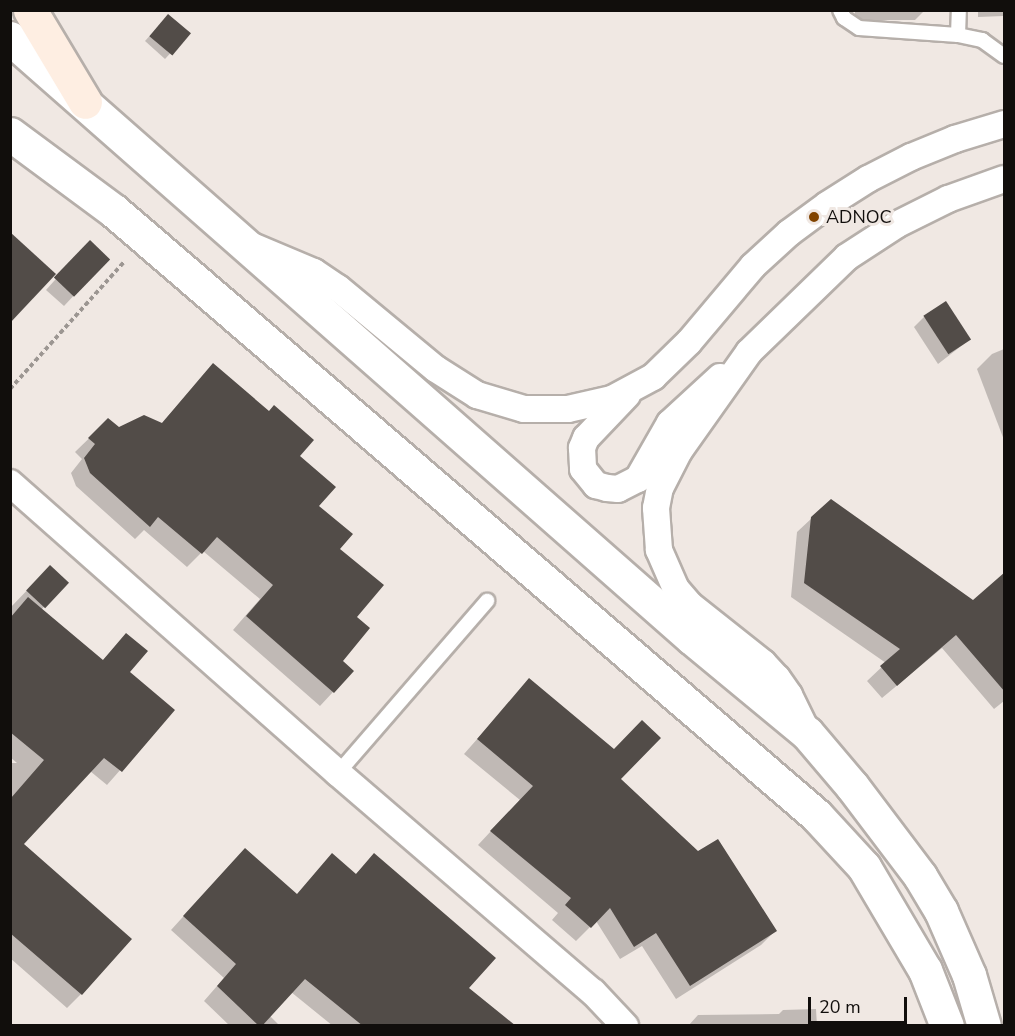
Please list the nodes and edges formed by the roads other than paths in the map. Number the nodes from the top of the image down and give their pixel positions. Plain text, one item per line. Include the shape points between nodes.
1 (30, 10) edge
2 (840, 10) edge
3 (959, 10) edge
4 (958, 35) junction
5 (10, 38) edge
6 (1005, 56) edge
7 (10, 58) edge
8 (54, 78) junction
9 (85, 102) junction
10 (10, 111) edge
11 (1003, 123) edge
12 (10, 134) edge
13 (1005, 178) edge
14 (114, 211) junction
15 (246, 244) junction
16 (750, 351) junction
17 (632, 390) junction
18 (10, 483) edge
19 (488, 601) dead end
20 (807, 733) junction
21 (338, 773) junction
22 (624, 1026) edge
23 (947, 1026) edge
24 (984, 1026) edge

1 - 9 main road
2 - 4 lane via 844,18 859,28
3 - 4 lane
4 - 6 lane via 982,40
5 - 8 street
7 - 8 street
8 - 9 street
9 - 15 street
10 - 14 street via 82,171
11 - 17 street via 911,157 827,205 753,266 672,361
12 - 14 street
13 - 16 street via 948,199 896,225 847,257
14 - 23 street via 816,815 864,867 925,970
15 - 17 street via 322,277 436,369 477,395 516,407 546,410 590,405
15 - 20 street via 683,630
16 - 17 street via 670,423 638,479 618,489 596,485 583,469 582,448 586,438
16 - 20 street via 668,468 656,508 659,550 676,589 777,678
18 - 21 street
19 - 21 lane
20 - 24 street via 920,876 941,911 969,975
21 - 22 street via 593,992

